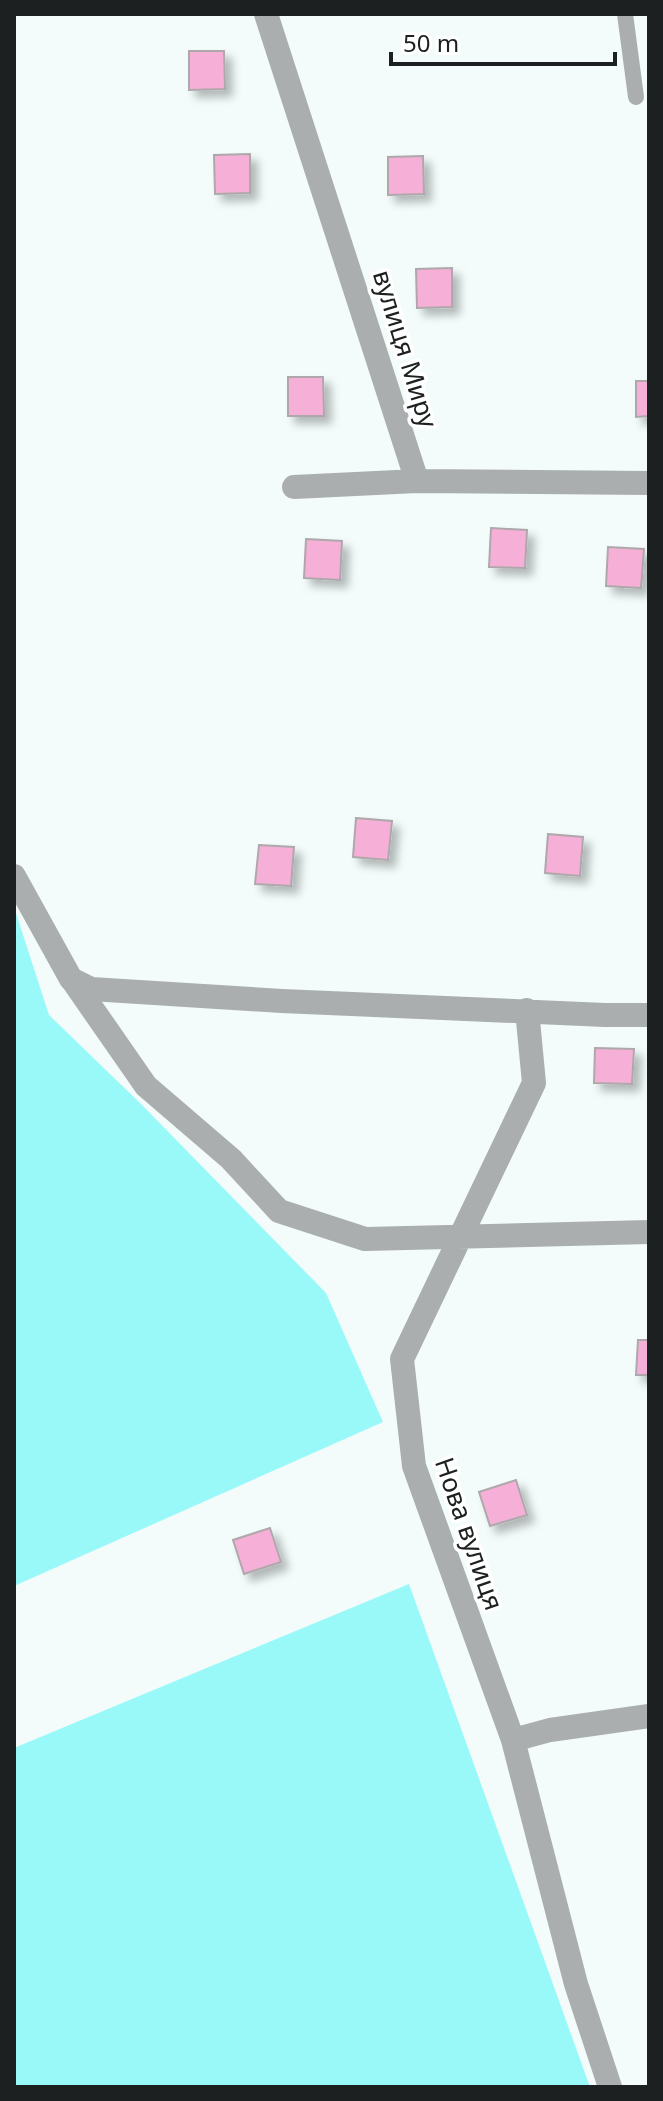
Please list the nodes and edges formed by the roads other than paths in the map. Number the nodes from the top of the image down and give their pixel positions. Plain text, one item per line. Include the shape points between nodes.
1 (266, 14) edge
2 (625, 14) edge
3 (636, 97) dead end
4 (417, 481) junction
5 (649, 483) edge
6 (294, 487) dead end
7 (14, 876) edge
8 (71, 979) junction
9 (527, 1010) junction
10 (649, 1015) edge
11 (649, 1232) edge
12 (461, 1236) junction
13 (649, 1716) edge
14 (513, 1740) junction
15 (610, 2087) edge

1 - 4 street, вулиця Миру
2 - 3 lane
4 - 5 street
4 - 6 street
7 - 8 street
8 - 9 street via 91,989
8 - 12 street via 146,1086 231,1159 279,1211 365,1239
9 - 10 street
9 - 12 street, Нова вулиця via 534,1083
11 - 12 street
12 - 14 street, Нова вулиця via 402,1359 414,1466
13 - 14 street
14 - 15 street, Нова вулиця via 576,1984

